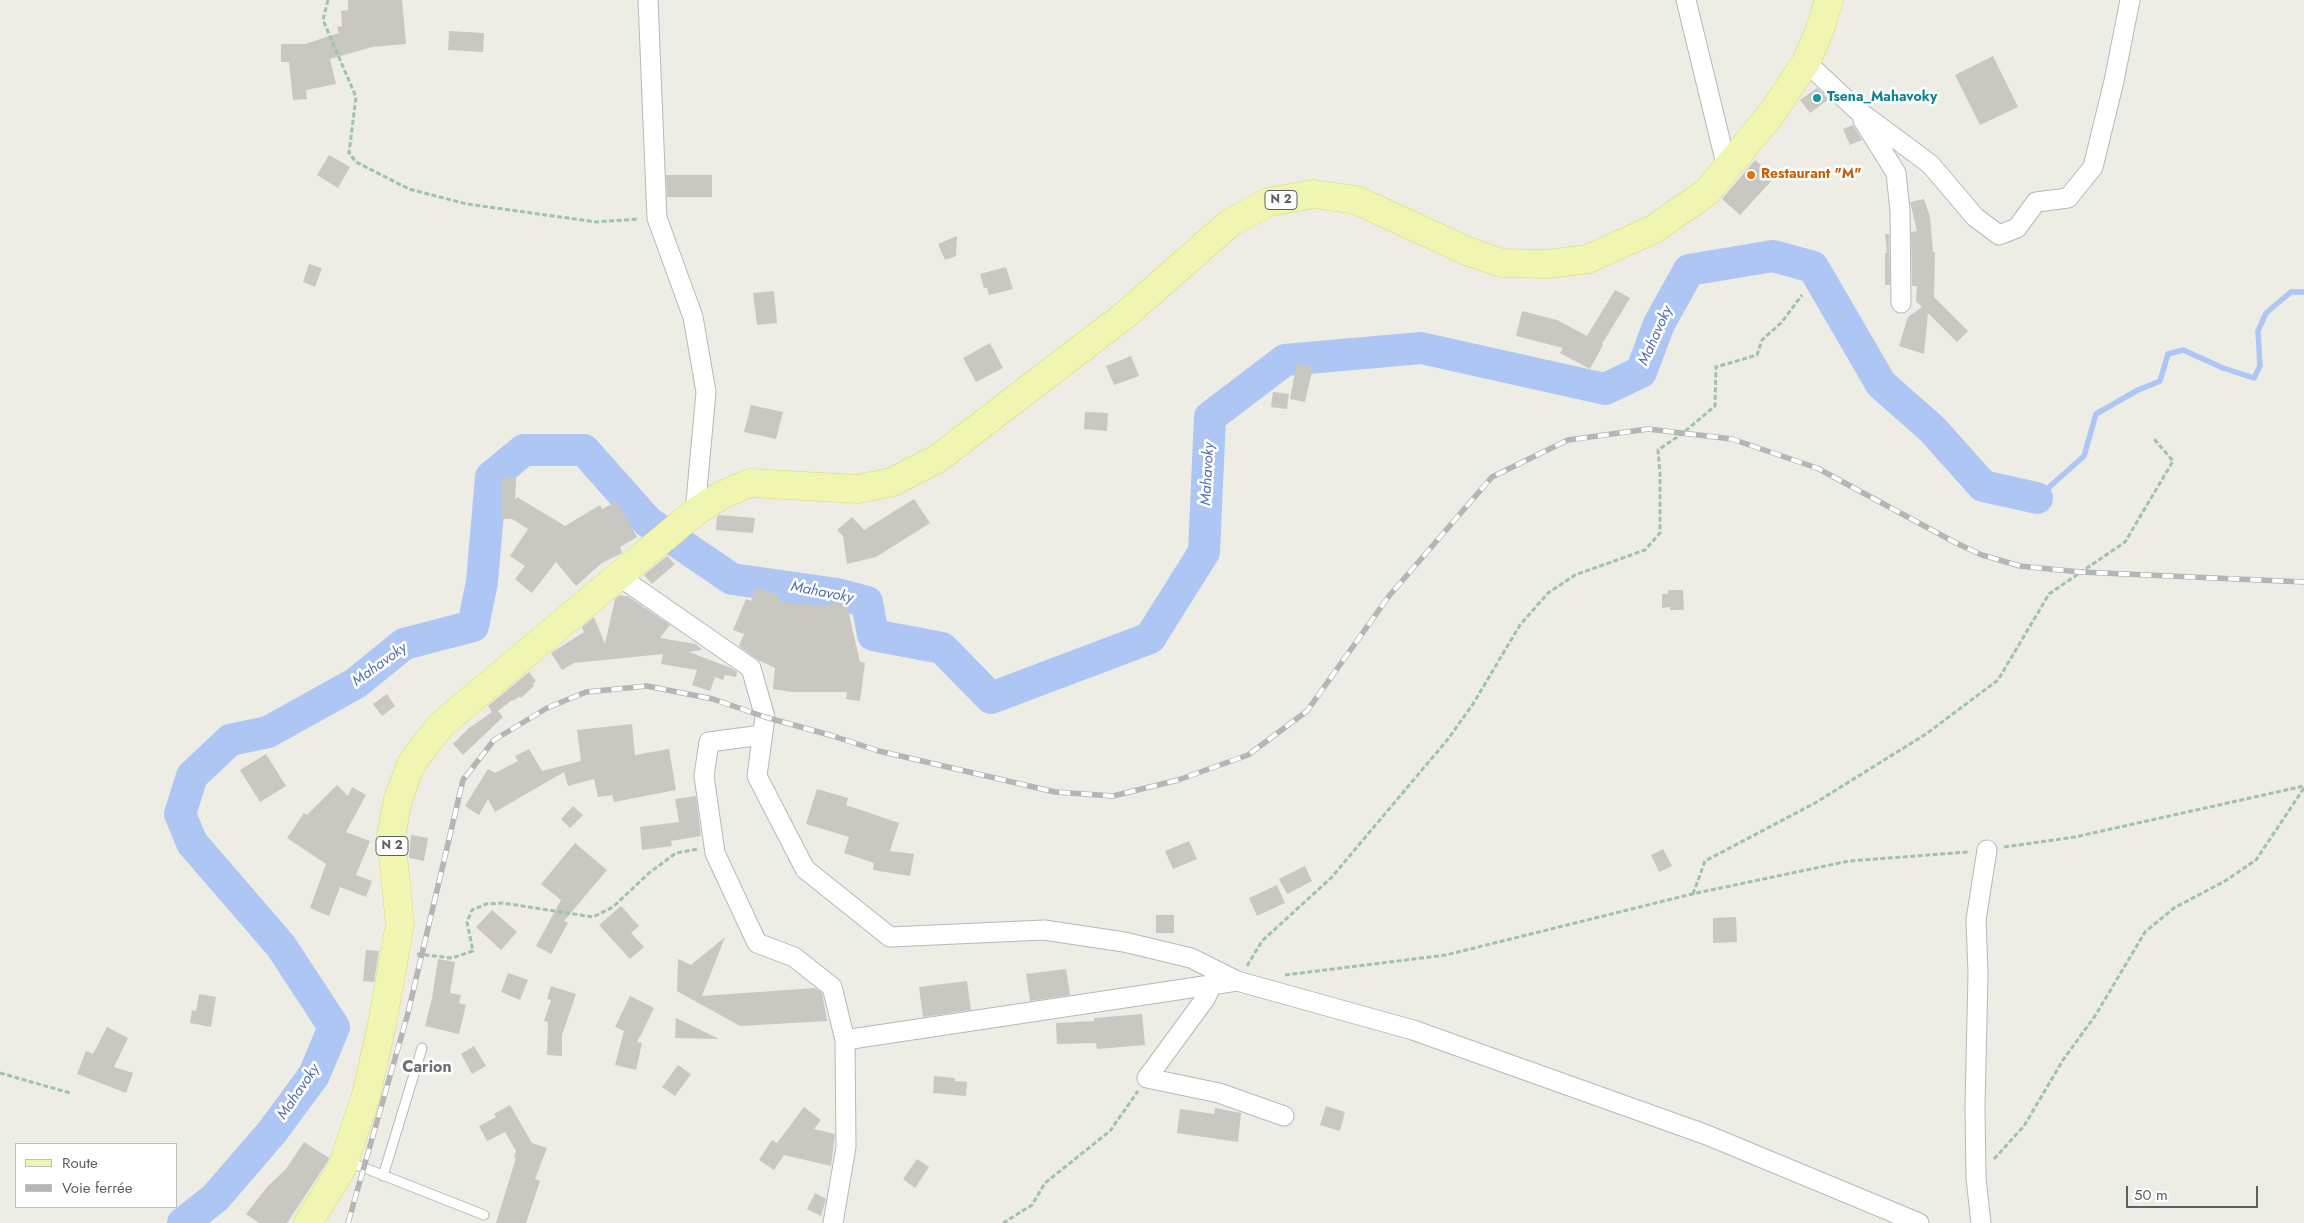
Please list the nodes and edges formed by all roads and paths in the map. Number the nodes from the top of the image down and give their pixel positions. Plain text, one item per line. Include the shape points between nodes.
1 (328, 0) edge
2 (648, 0) edge
3 (1686, 0) edge
4 (1829, 0) edge
5 (2130, 0) edge
6 (1806, 62) junction
7 (1857, 110) junction
8 (1726, 168) junction
9 (657, 218) junction
10 (1802, 295) dead end
11 (1901, 303) dead end
12 (2154, 439) dead end
13 (695, 512) junction
14 (620, 577) junction
15 (762, 735) junction
16 (2304, 787) edge
17 (714, 846) junction
18 (1987, 850) junction
19 (1692, 894) junction
20 (394, 957) junction
21 (1275, 976) dead end
22 (1237, 981) junction
23 (1212, 985) junction
24 (845, 1040) junction
25 (422, 1048) dead end
26 (0, 1073) edge
27 (1147, 1078) junction
28 (70, 1093) dead end
29 (1284, 1116) dead end
30 (344, 1160) junction
31 (383, 1176) junction
32 (1976, 1178) junction
33 (484, 1215) dead end
34 (308, 1223) edge
35 (833, 1223) edge
36 (1003, 1223) edge
37 (1918, 1223) edge
38 (1981, 1223) edge

1 - 9 path via 323,20 356,97 348,154 356,162 409,188 467,204 596,222
2 - 9 street
3 - 8 street
4 - 6 main road, N 2
5 - 7 street via 2093,167 2068,198 2036,202 2017,228 1999,235 1975,217 1930,164
6 - 7 street
6 - 8 main road, N 2 via 1772,113
7 - 11 street via 1896,174 1900,211
8 - 13 main road, N 2 via 1707,192 1654,229 1588,259 1547,264 1502,263 1467,251 1356,200 1313,194 1269,202 1231,222 1125,315 937,459 892,482 858,489 750,483
9 - 13 street via 694,317 706,392
10 - 22 path via 1781,323 1762,340 1757,355 1716,367 1715,406 1658,450 1660,533 1645,550 1575,575 1548,593 1520,625 1448,740 1331,878 1262,941
12 - 19 path via 2174,461 2125,542 2049,594 1998,680 1926,734 1815,803 1705,860
13 - 14 main road, N 2
14 - 15 street via 751,668 765,717
14 - 20 main road, N 2 via 442,724 412,762 398,799 391,836 400,924
15 - 17 street via 709,742 704,776
15 - 22 street via 757,776 805,868 890,937 1044,930 1124,942 1191,958
16 - 18 path via 2075,837
16 - 32 path via 2256,860 2224,882 2174,908 2145,932 2024,1126
17 - 20 path via 676,854 649,873 613,907 593,917 503,903 486,904 472,910 468,922 473,951 452,958 422,953
17 - 24 street via 757,943 794,957 832,987
18 - 19 path via 1849,862
18 - 32 street via 1976,920
19 - 21 path via 1446,955
20 - 30 main road, N 2 via 366,1096
22 - 23 street
22 - 37 street via 1413,1030 1707,1134
23 - 24 street
23 - 27 street
24 - 35 street via 846,1147
25 - 31 lane
26 - 28 path
27 - 29 street via 1219,1093
27 - 36 path via 1110,1131 1045,1183 1032,1205
30 - 31 lane
30 - 34 main road, N 2
31 - 33 lane
32 - 38 street

